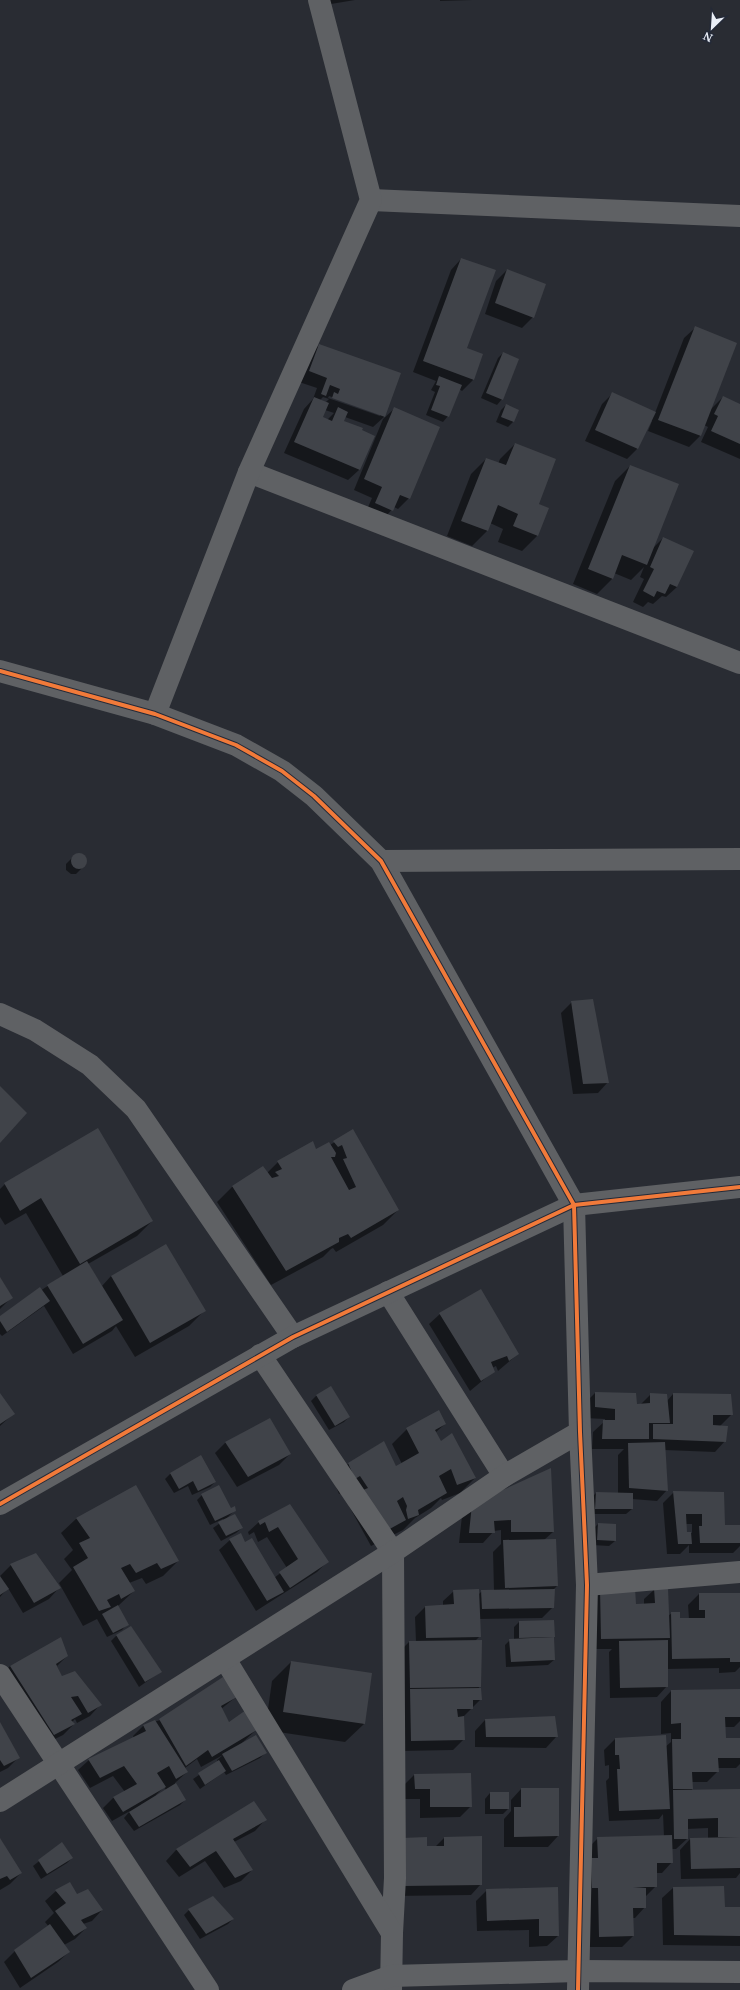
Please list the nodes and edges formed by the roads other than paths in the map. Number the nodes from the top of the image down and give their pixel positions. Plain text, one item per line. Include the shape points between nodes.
1 (319, 0) edge
2 (371, 200) junction
3 (740, 216) edge
4 (249, 472) junction
5 (740, 663) edge
6 (0, 671) edge
7 (155, 714) junction
8 (740, 859) edge
9 (380, 860) junction
10 (0, 1014) edge
11 (740, 1187) edge
12 (574, 1205) junction
13 (388, 1292) junction
14 (293, 1337) junction
15 (260, 1355) junction
16 (580, 1432) junction
17 (504, 1476) junction
18 (0, 1504) edge
19 (393, 1552) junction
20 (740, 1572) edge
21 (587, 1584) junction
22 (225, 1659) junction
23 (0, 1675) edge
24 (59, 1764) junction
25 (0, 1801) edge
26 (392, 1933) junction
27 (740, 1972) edge
28 (578, 1980) edge
29 (391, 1983) edge
30 (208, 1990) edge
31 (353, 1990) edge

1 - 2 street
2 - 3 street
2 - 4 street
4 - 5 street
4 - 7 street
6 - 7 street
7 - 9 street via 236,745 282,771 314,796
8 - 9 street
9 - 12 street
10 - 14 street via 35,1030 90,1065 136,1109
11 - 12 street
12 - 13 street
12 - 16 street
13 - 14 street
13 - 17 street
14 - 15 street
15 - 18 street
15 - 19 street
16 - 17 street
16 - 21 street
17 - 19 street
19 - 22 street
19 - 26 street via 395,1878
20 - 21 street
21 - 28 street
22 - 24 street
22 - 26 street
23 - 24 street
24 - 25 street
24 - 30 street
26 - 29 street
27 - 28 street
28 - 29 street
29 - 31 street

